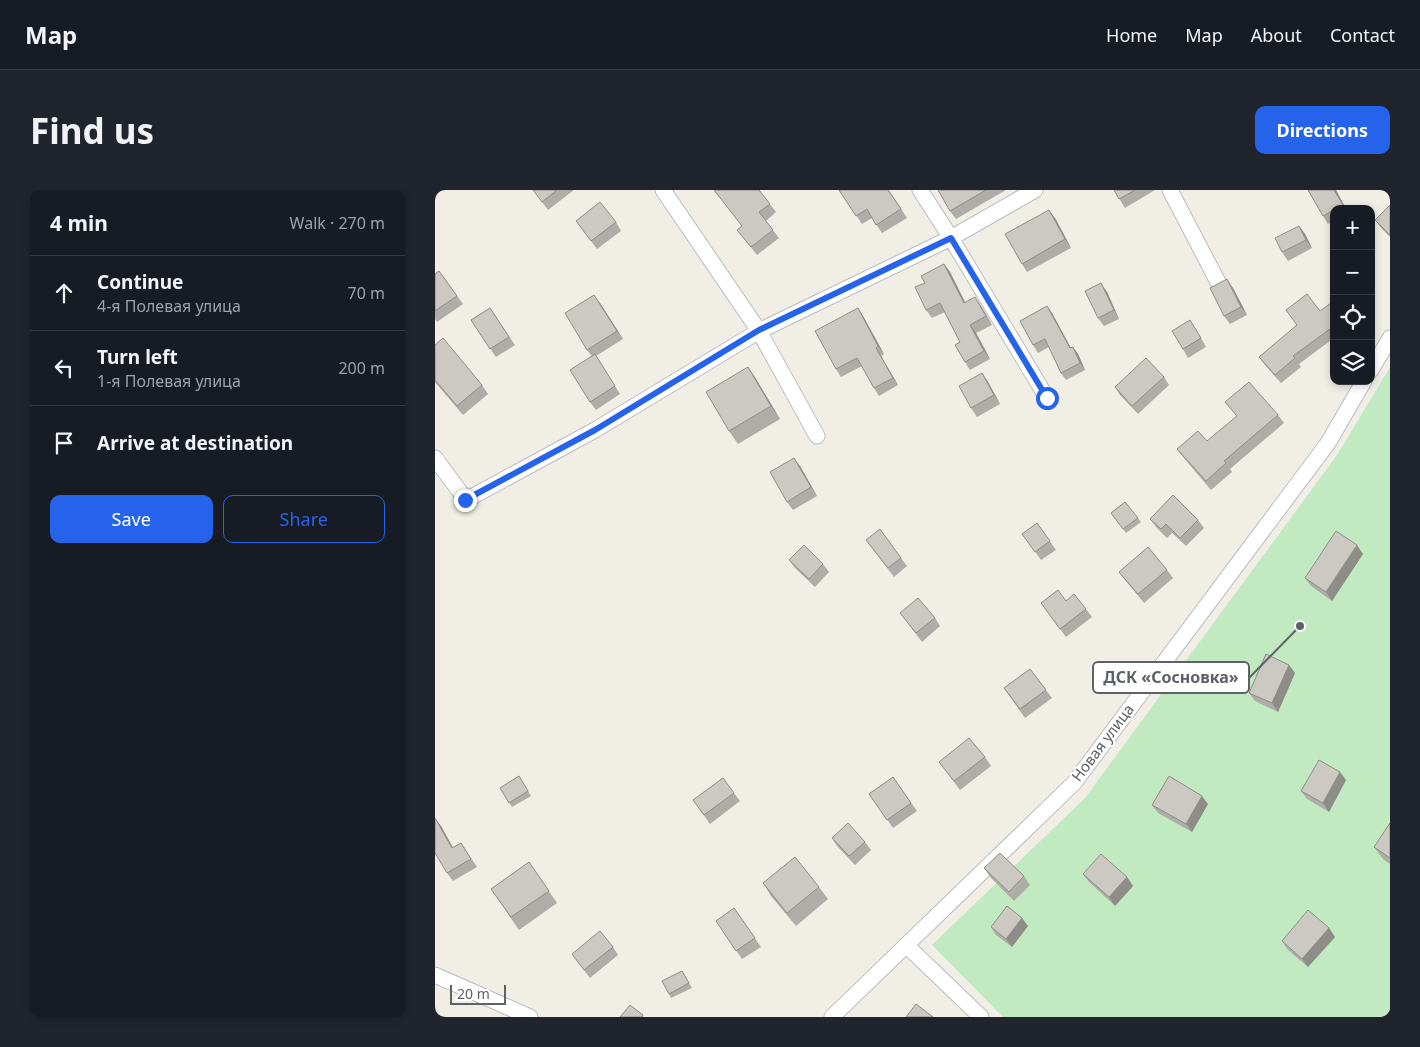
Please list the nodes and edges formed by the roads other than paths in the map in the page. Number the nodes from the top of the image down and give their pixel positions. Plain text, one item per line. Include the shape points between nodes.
1 (663, 190) edge
2 (920, 190) edge
3 (1035, 190) edge
4 (1171, 190) edge
5 (951, 238) junction
6 (1218, 282) edge
7 (759, 330) junction
8 (1390, 338) edge
9 (1375, 363) edge
10 (1362, 385) edge
11 (1047, 398) dead end
12 (817, 436) dead end
13 (435, 458) edge
14 (906, 945) junction
15 (435, 975) edge
16 (530, 1017) edge
17 (832, 1017) edge
18 (981, 1017) edge

1 - 7 street
2 - 5 street
3 - 5 street
4 - 6 street
5 - 7 street
5 - 11 street
7 - 12 street
7 - 13 street via 595,430 465,500
8 - 9 street
10 - 14 street, Новая улица via 1327,443 1074,783
14 - 17 street, Новая улица
14 - 18 street
15 - 16 street

